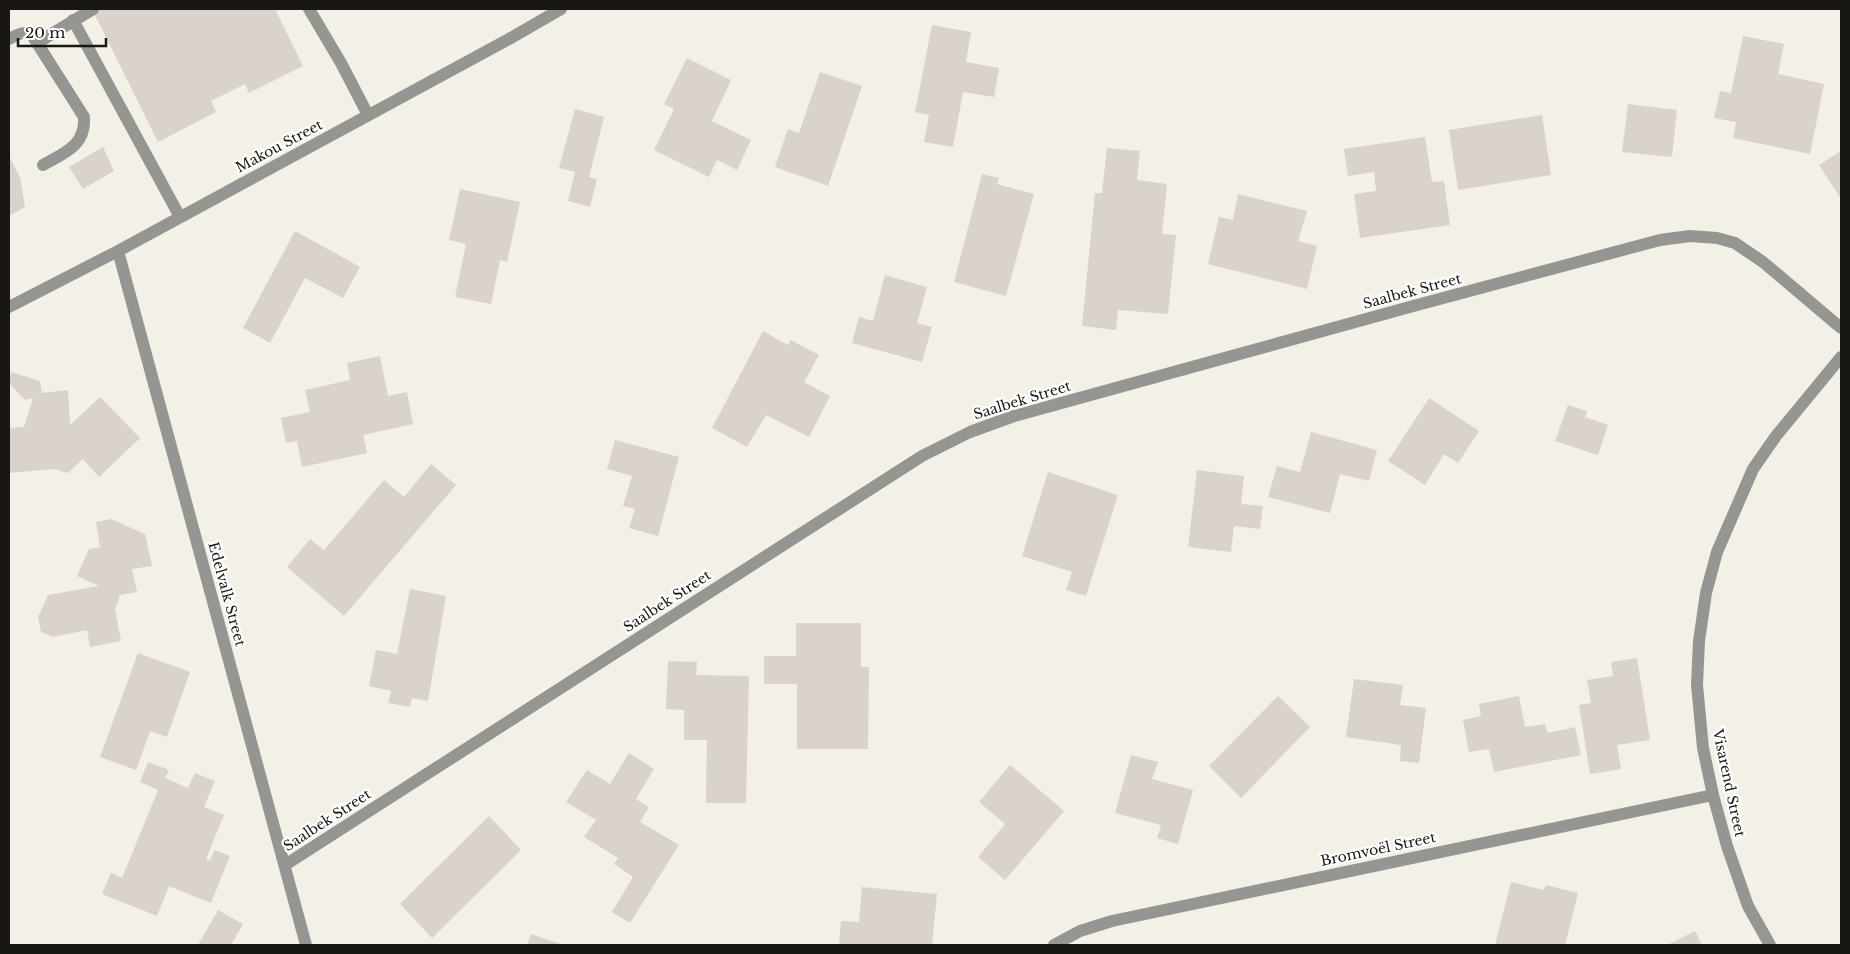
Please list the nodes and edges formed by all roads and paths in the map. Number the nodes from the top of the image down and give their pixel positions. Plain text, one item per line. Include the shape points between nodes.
1 (93, 9) edge
2 (309, 9) edge
3 (561, 9) edge
4 (73, 20) junction
5 (9, 39) edge
6 (37, 43) junction
7 (368, 115) junction
8 (43, 165) dead end
9 (180, 217) junction
10 (118, 251) junction
11 (9, 307) edge
12 (1841, 328) edge
13 (1841, 357) edge
14 (1713, 795) junction
15 (284, 865) junction
16 (306, 945) edge
17 (1054, 945) edge
18 (1770, 945) edge

1 - 4 street
2 - 7 street
3 - 7 street, Makou Street
4 - 6 street
4 - 9 street
5 - 6 street via 27,32
6 - 8 street via 84,118 85,129 74,148
7 - 9 street, Makou Street
9 - 10 street, Makou Street
10 - 11 street, Makou Street
10 - 15 street, Edelvalk Street
12 - 15 street, Saalbek Street via 1763,262 1735,243 1690,236 1660,240 1014,416 970,432 922,456
13 - 14 street, Visarend Street via 1776,436 1754,469 1717,552 1706,593 1697,685
14 - 17 street, Bromvoël Street via 1120,919 1080,931
14 - 18 street, Visarend Street via 1748,906
15 - 16 street, Edelvalk Street

